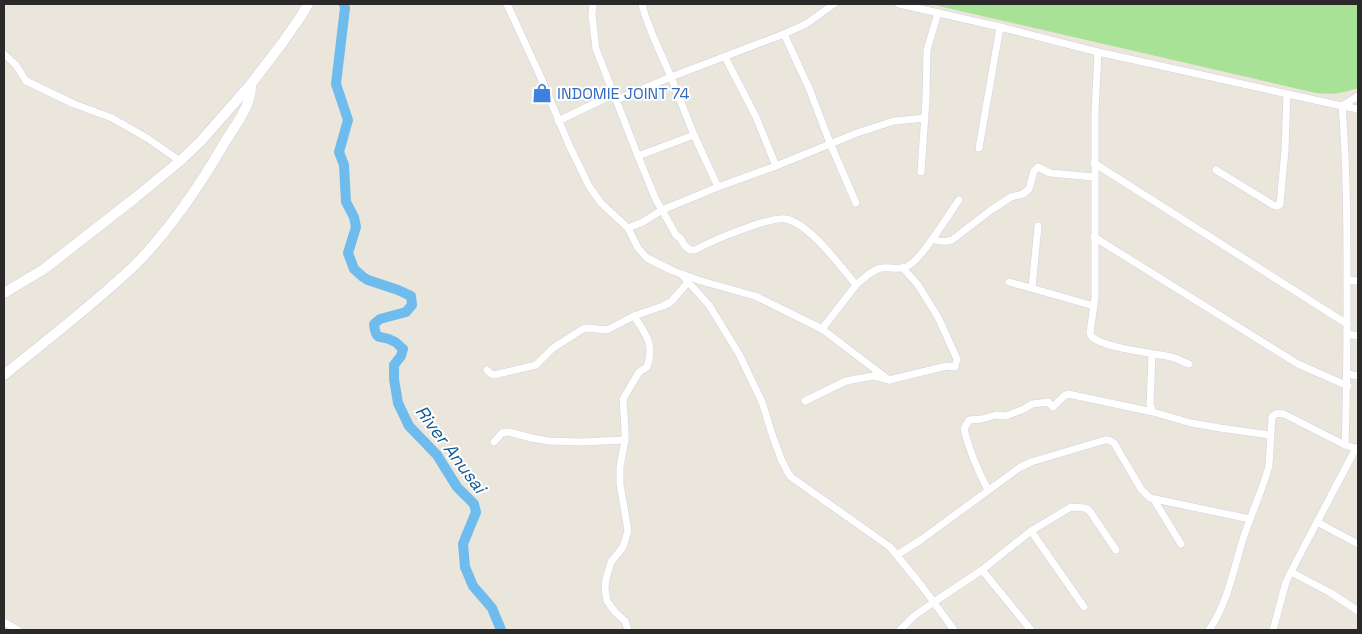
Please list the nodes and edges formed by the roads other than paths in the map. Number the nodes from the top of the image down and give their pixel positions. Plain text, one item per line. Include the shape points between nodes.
1 (308, 4) edge
2 (507, 4) edge
3 (593, 4) edge
4 (642, 4) edge
5 (834, 4) edge
6 (899, 4) edge
7 (938, 13) junction
8 (1000, 27) junction
9 (784, 34) junction
10 (1098, 52) junction
11 (4, 54) edge
12 (725, 57) junction
13 (671, 76) junction
14 (251, 84) junction
15 (1287, 94) junction
16 (1358, 96) edge
17 (616, 100) junction
18 (1342, 106) junction
19 (1358, 109) edge
20 (925, 118) junction
21 (558, 120) junction
22 (694, 135) junction
23 (830, 143) junction
24 (979, 148) dead end
25 (638, 156) junction
26 (180, 161) junction
27 (1094, 163) junction
28 (776, 166) junction
29 (1216, 170) dead end
30 (921, 172) dead end
31 (1094, 177) junction
32 (718, 186) junction
33 (959, 200) dead end
34 (856, 203) dead end
35 (662, 210) junction
36 (1038, 226) dead end
37 (628, 228) junction
38 (1094, 237) junction
39 (932, 239) junction
40 (903, 268) junction
41 (680, 274) junction
42 (1347, 280) junction
43 (1358, 281) edge
44 (688, 282) junction
45 (1009, 282) dead end
46 (856, 285) junction
47 (1032, 288) junction
48 (4, 293) edge
49 (1094, 306) junction
50 (634, 316) junction
51 (1347, 324) junction
52 (822, 329) junction
53 (1347, 334) junction
54 (1358, 336) edge
55 (1152, 354) junction
56 (1189, 364) dead end
57 (488, 370) dead end
58 (1348, 374) junction
59 (4, 375) edge
60 (1358, 376) edge
61 (889, 380) junction
62 (1348, 386) junction
63 (805, 401) dead end
64 (1153, 412) junction
65 (1270, 435) junction
66 (625, 440) junction
67 (494, 442) dead end
68 (1346, 445) junction
69 (1357, 449) edge
70 (988, 490) junction
71 (1154, 500) junction
72 (1250, 519) junction
73 (1317, 522) junction
74 (1031, 531) junction
75 (1181, 544) dead end
76 (1358, 544) edge
77 (1116, 550) dead end
78 (897, 554) junction
79 (982, 570) junction
80 (1291, 572) junction
81 (934, 602) junction
82 (1084, 607) dead end
83 (1358, 611) edge
84 (4, 622) edge
85 (18, 630) edge
86 (628, 630) edge
87 (900, 630) edge
88 (954, 630) edge
89 (1031, 630) edge
90 (1209, 630) edge
91 (1273, 630) edge

1 - 14 main road
2 - 21 street
3 - 17 street via 596,49
4 - 13 street
5 - 9 street via 806,24
6 - 7 street
7 - 8 street
7 - 20 street via 927,50
8 - 10 street
8 - 24 street
9 - 12 street
9 - 23 street
10 - 15 street
10 - 27 street
11 - 26 street via 26,81 112,118
12 - 13 street
12 - 28 street via 756,117
13 - 17 street
13 - 22 street
14 - 26 main road
14 - 59 main road via 247,105 217,156 160,237 100,297
15 - 18 street
15 - 29 street via 1279,206
16 - 18 street
17 - 21 street via 610,96
17 - 25 street
18 - 19 street
18 - 42 street via 1346,150
20 - 23 street via 894,121
20 - 30 street
21 - 37 street via 589,186 601,203
22 - 25 street
22 - 32 street
23 - 28 street
23 - 34 street
25 - 35 street
26 - 48 main road via 44,269
27 - 31 street
27 - 51 street
28 - 32 street
31 - 38 street
31 - 39 street via 1050,172 1038,167 1027,192 1011,197 952,240 940,242
32 - 35 street
33 - 39 street
35 - 37 street
35 - 46 street via 676,235 690,250 762,223 787,220 815,238
36 - 47 street
37 - 41 street via 647,258
38 - 49 street
38 - 62 street via 1298,364
39 - 40 street via 920,257
40 - 46 street via 881,268
40 - 61 street via 938,317 957,363 955,367 947,366
41 - 44 street
41 - 52 street via 755,296
42 - 43 street
42 - 51 street
44 - 50 street via 668,304
44 - 78 street via 709,305 739,354 791,477
45 - 47 street
46 - 52 street
47 - 49 street
49 - 55 street via 1090,333 1094,340
50 - 57 street via 606,330 583,329 553,348 536,365 494,375
50 - 66 street via 647,335 651,353 647,367 639,372 623,399
51 - 53 street
52 - 61 street
53 - 54 street
53 - 58 street
55 - 56 street
55 - 64 street via 1150,405
58 - 60 street
58 - 62 street
61 - 63 street via 873,376 846,381
62 - 68 street
64 - 65 street via 1191,423
64 - 70 street via 1068,394 1053,407 1048,402 1032,404 1006,416 969,420 964,427 966,438
65 - 68 street via 1272,417 1279,413
65 - 72 street via 1267,473
66 - 67 street via 549,441 508,432 502,433
66 - 86 street via 620,484 628,531 623,547 608,569 605,589 610,606 625,621
68 - 69 street
69 - 73 street
70 - 71 street via 1031,462 1109,440 1114,443 1140,489
70 - 78 street
71 - 72 street
71 - 75 street
72 - 90 street via 1230,588
73 - 76 street
73 - 80 street
74 - 77 street via 1070,507 1085,508
74 - 79 street
74 - 82 street
78 - 81 street
79 - 81 street
79 - 89 street
80 - 83 street
80 - 91 street
81 - 87 street
81 - 88 street
84 - 85 street

